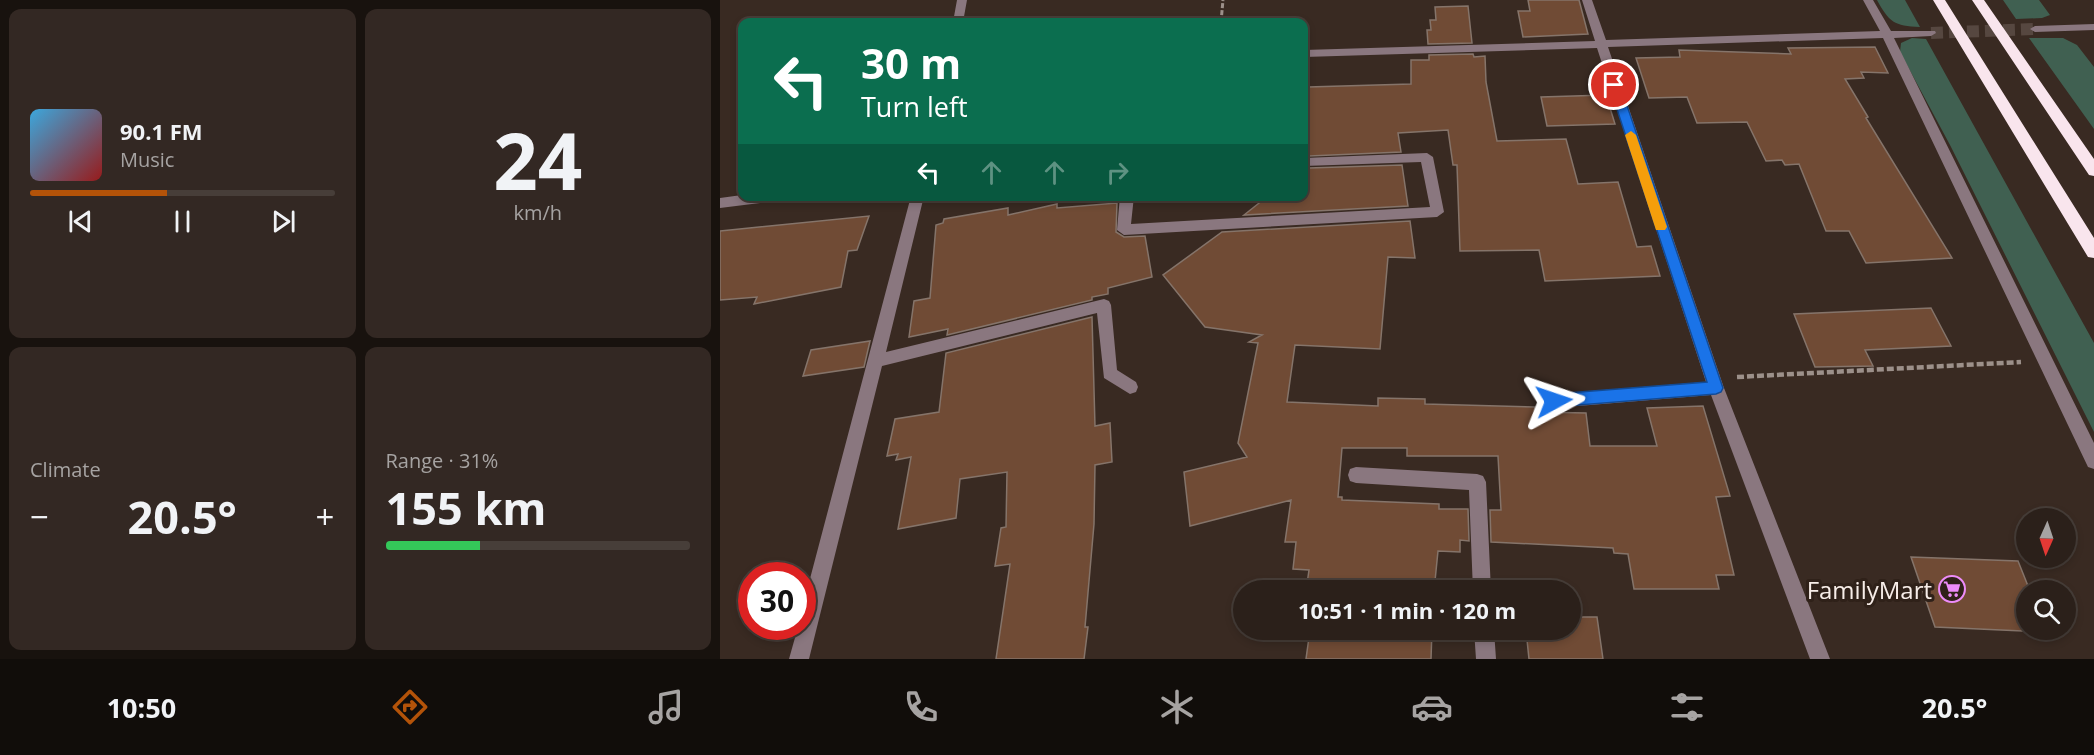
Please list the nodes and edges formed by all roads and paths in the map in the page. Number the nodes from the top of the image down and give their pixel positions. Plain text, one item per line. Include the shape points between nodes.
1 (962, 0) edge
2 (1223, 0) edge
3 (1587, 0) edge
4 (1868, 0) edge
5 (1939, 0) edge
6 (1978, 0) edge
7 (959, 18) edge
8 (1221, 18) edge
9 (2094, 27) edge
10 (2035, 29) tunnel mouth
11 (1931, 33) tunnel mouth
12 (1888, 36) junction
13 (1601, 43) junction
14 (1308, 54) edge
15 (1308, 162) edge
16 (2094, 171) edge
17 (738, 201) edge
18 (917, 201) edge
19 (1127, 201) edge
20 (720, 203) edge
21 (2094, 252) edge
22 (876, 361) junction
23 (2045, 361) junction
24 (1714, 383) junction
25 (1130, 387) dead end
26 (1554, 401) dead end
27 (2094, 461) edge
28 (1356, 475) dead end
29 (1481, 580) edge
30 (1485, 640) edge
31 (799, 659) edge
32 (1486, 659) edge
33 (1820, 659) edge

1 - 7 street
2 - 8 path
3 - 13 street
4 - 12 street
5 - 21 highway
6 - 16 highway
9 - 10 street
11 - 12 street
12 - 13 street
12 - 23 street
13 - 14 street
13 - 24 street
15 - 19 street via 1427,157 1437,212 1124,230
17 - 20 street
18 - 22 street
22 - 25 street via 1104,305 1110,373
22 - 31 street
23 - 24 path
23 - 27 street
24 - 26 street
24 - 33 street
28 - 29 street via 1477,482
30 - 32 street

